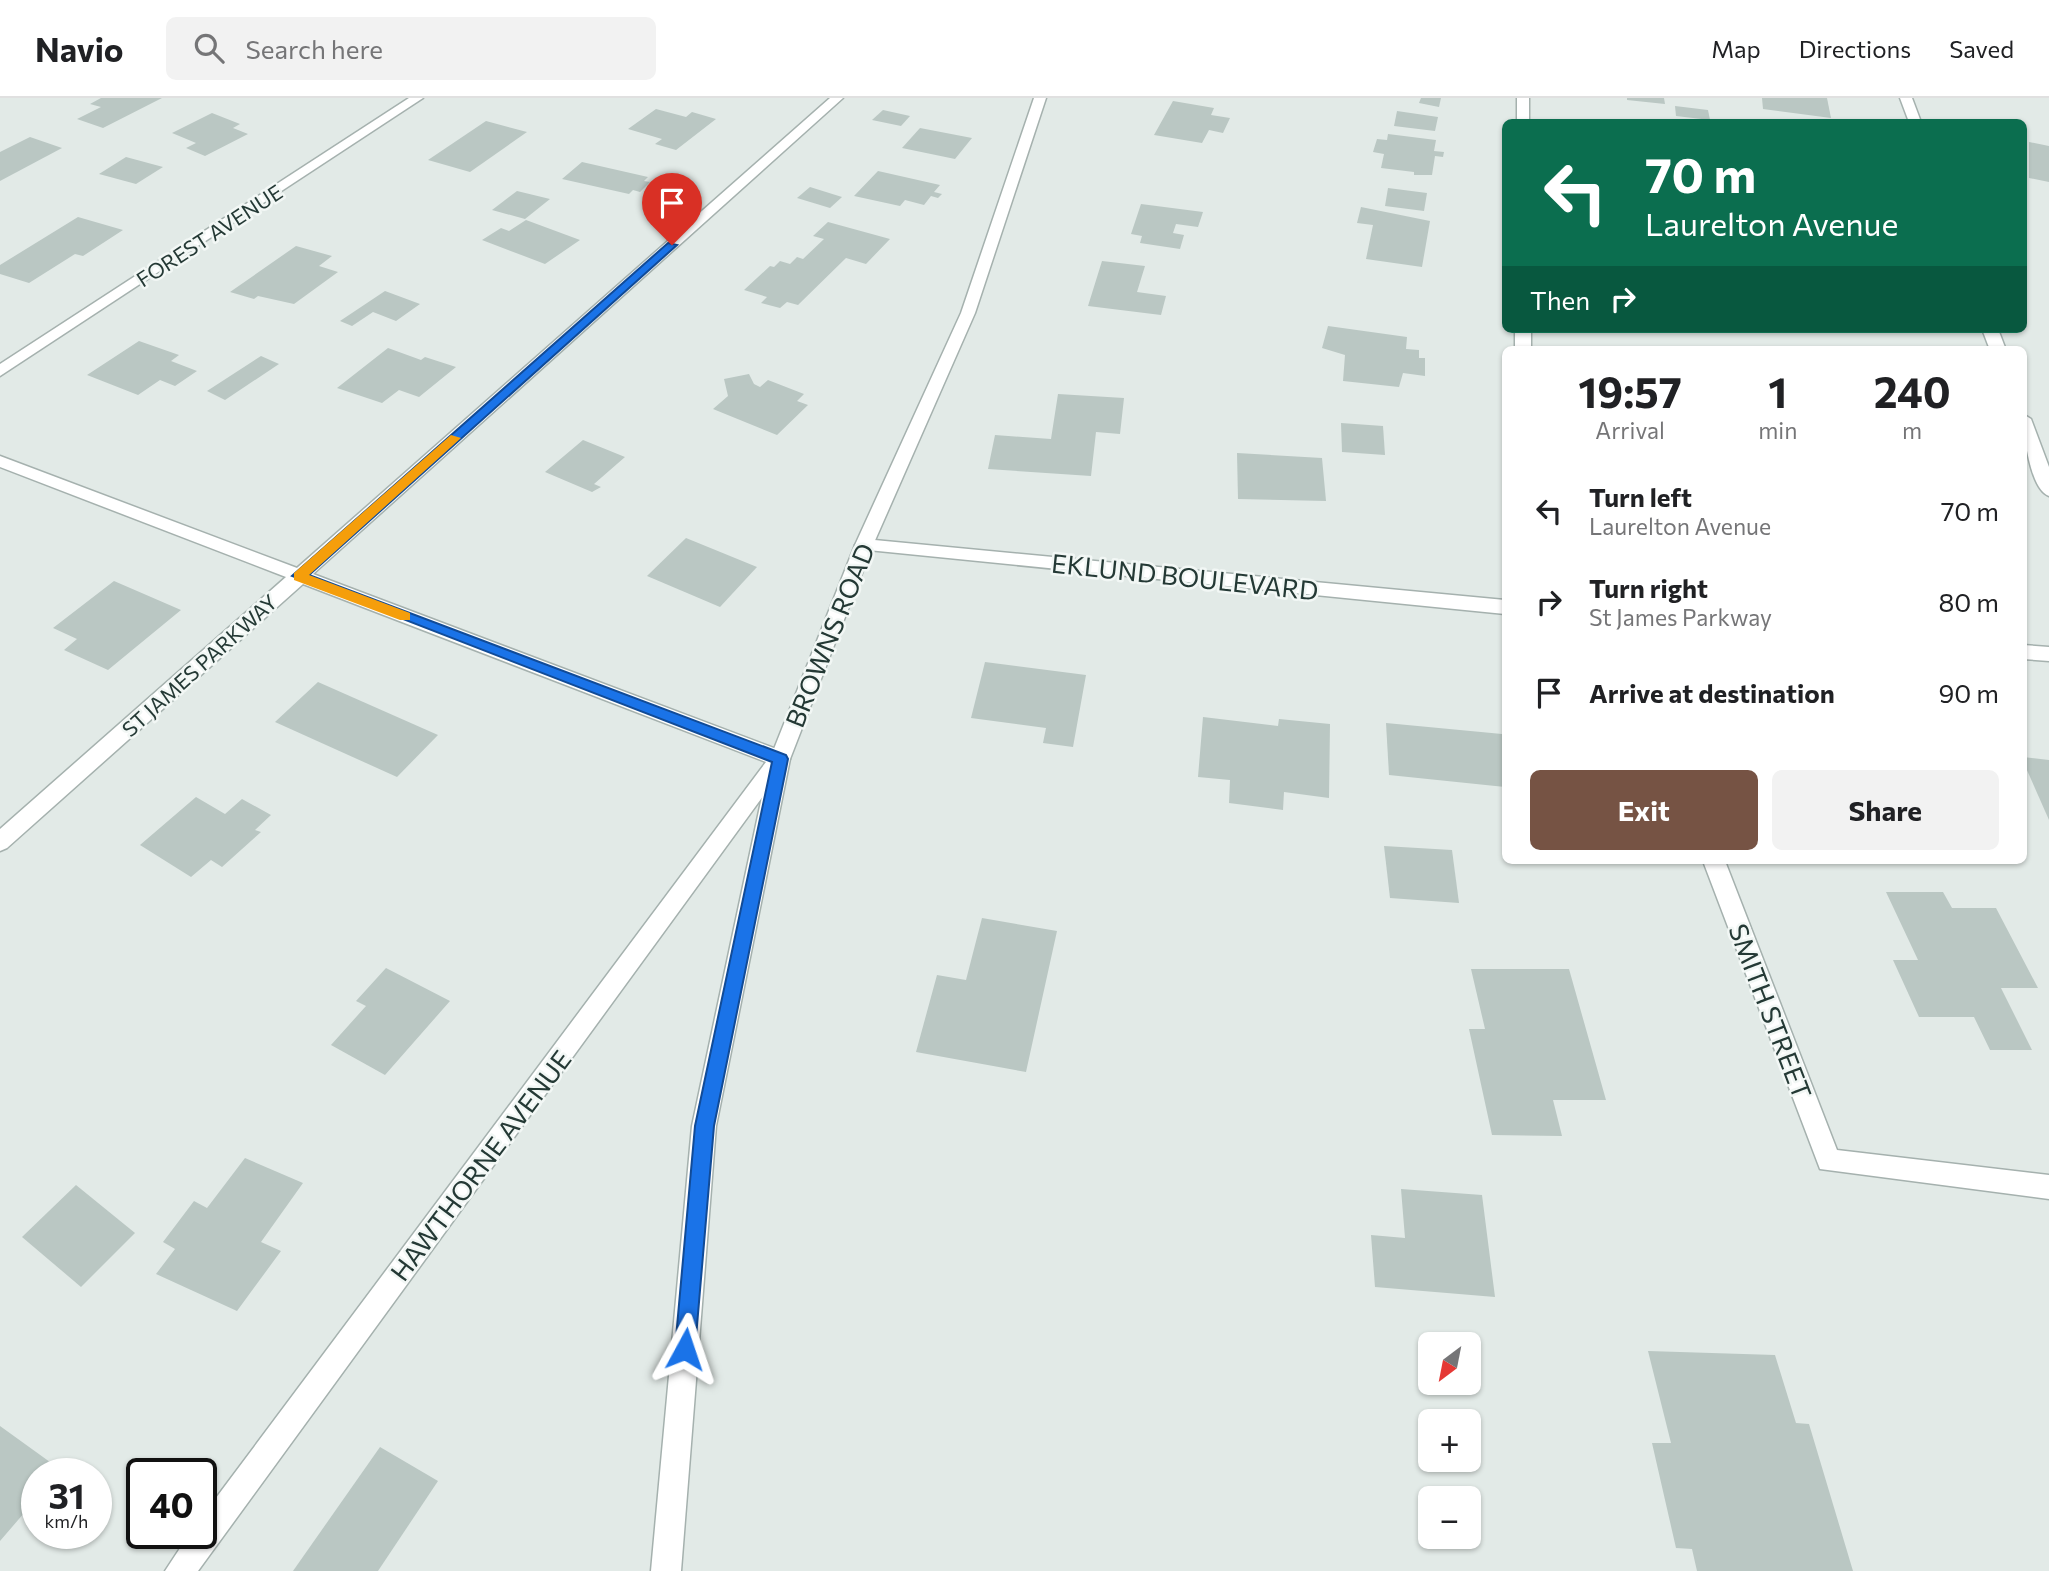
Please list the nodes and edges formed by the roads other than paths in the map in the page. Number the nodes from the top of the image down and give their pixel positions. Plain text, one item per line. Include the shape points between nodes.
1 (417, 98) edge
2 (837, 98) edge
3 (1040, 98) edge
4 (1523, 98) edge
5 (1906, 98) edge
6 (1523, 119) edge
7 (1914, 119) edge
8 (0, 371) edge
9 (2027, 430) edge
10 (0, 461) edge
11 (2049, 490) edge
12 (864, 545) junction
13 (299, 576) junction
14 (1502, 607) edge
15 (2027, 652) edge
16 (2049, 654) edge
17 (780, 759) junction
18 (0, 842) edge
19 (1715, 864) edge
20 (2049, 1187) edge
21 (180, 1571) edge
22 (666, 1571) edge

1 - 8 street, FOREST AVENUE
2 - 13 street, ST JAMES PARKWAY
3 - 12 street, BROWNS ROAD via 968,313
4 - 6 street
5 - 7 street
9 - 11 street
10 - 13 street
12 - 14 street, EKLUND BOULEVARD
12 - 17 street, BROWNS ROAD
13 - 17 street
13 - 18 street, ST JAMES PARKWAY
15 - 16 street
17 - 21 street, HAWTHORNE AVENUE
17 - 22 street, BROWNS ROAD via 704,1126
19 - 20 street, SMITH STREET via 1829,1161

